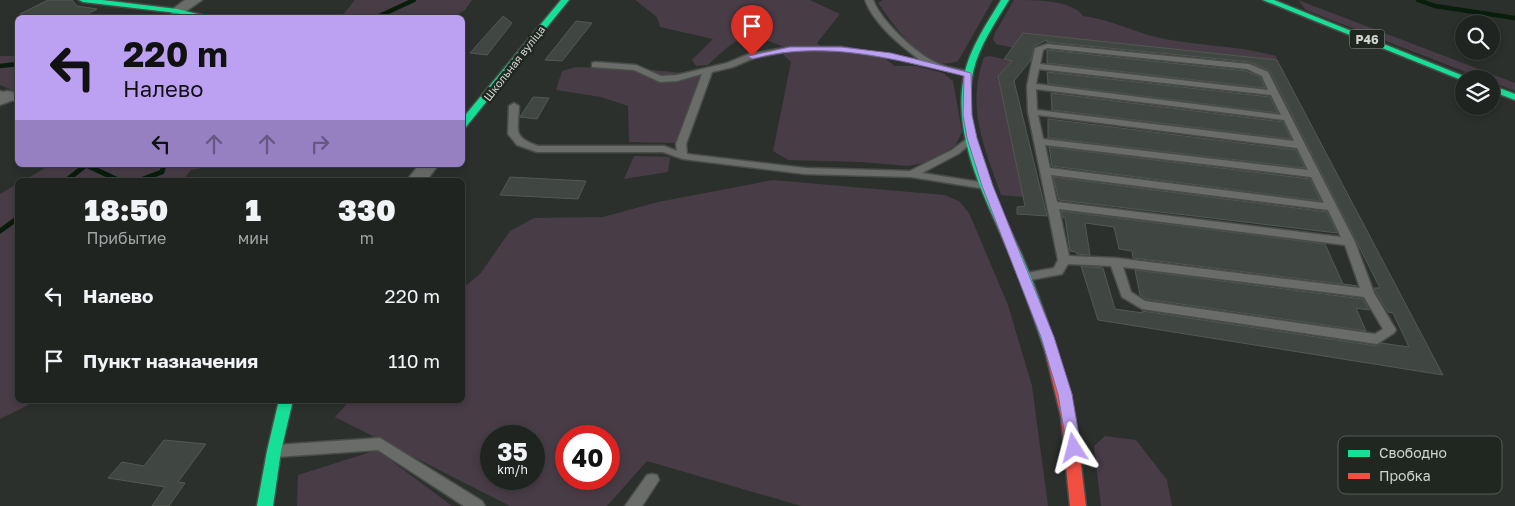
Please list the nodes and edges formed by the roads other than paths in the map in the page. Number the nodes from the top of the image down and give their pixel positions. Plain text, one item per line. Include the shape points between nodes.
1 (83, 0) edge
2 (195, 0) edge
3 (565, 0) edge
4 (868, 0) edge
5 (1005, 0) edge
6 (1266, 0) edge
7 (178, 11) junction
8 (196, 15) edge
9 (595, 64) dead end
10 (933, 65) junction
11 (1037, 66) junction
12 (708, 70) junction
13 (968, 74) junction
14 (1455, 74) edge
15 (1031, 86) junction
16 (1500, 92) edge
17 (1274, 93) junction
18 (1515, 98) edge
19 (514, 106) dead end
20 (1033, 112) junction
21 (1286, 118) junction
22 (465, 122) edge
23 (972, 138) junction
24 (1038, 141) junction
25 (1299, 145) junction
26 (683, 156) junction
27 (427, 167) edge
28 (1046, 171) junction
29 (911, 174) junction
30 (1314, 174) junction
31 (419, 178) edge
32 (988, 186) junction
33 (1054, 205) junction
34 (1330, 207) junction
35 (1349, 242) junction
36 (1064, 260) junction
37 (1116, 262) junction
38 (1025, 277) junction
39 (1368, 293) junction
40 (285, 403) edge
41 (274, 451) junction
42 (652, 480) dead end
43 (265, 506) edge
44 (477, 506) edge
45 (633, 506) edge
46 (1078, 506) edge

1 - 7 street
2 - 7 street
3 - 22 street, Школьная вуліца
4 - 10 lane via 914,52
5 - 13 street
6 - 14 street, Р46
7 - 8 street
9 - 12 lane via 636,68 660,79
10 - 12 lane via 841,50 790,49 752,56 730,66
10 - 13 lane
11 - 15 lane
11 - 17 lane
11 - 17 lane via 1039,48 1047,46 1249,67 1265,74
12 - 26 lane via 681,144
13 - 23 street via 967,115
15 - 20 lane
15 - 21 lane
16 - 18 street
17 - 21 lane
19 - 26 lane via 513,134 520,143 537,149 664,149
20 - 24 lane
20 - 25 lane
21 - 25 lane
23 - 29 lane via 955,152
23 - 32 street
24 - 28 lane
24 - 30 lane
25 - 30 lane
26 - 29 lane via 805,171
27 - 31 street
28 - 33 lane
28 - 34 lane
29 - 32 lane
30 - 34 lane
32 - 38 street
33 - 35 lane
33 - 36 lane
34 - 35 lane
35 - 39 lane
36 - 37 lane
36 - 38 lane via 1058,271
37 - 39 lane
37 - 39 lane via 1126,294 1142,305 1377,339 1390,330
38 - 46 street via 1065,394 1077,467
40 - 41 street
41 - 43 street
41 - 44 lane via 380,444
42 - 45 lane

